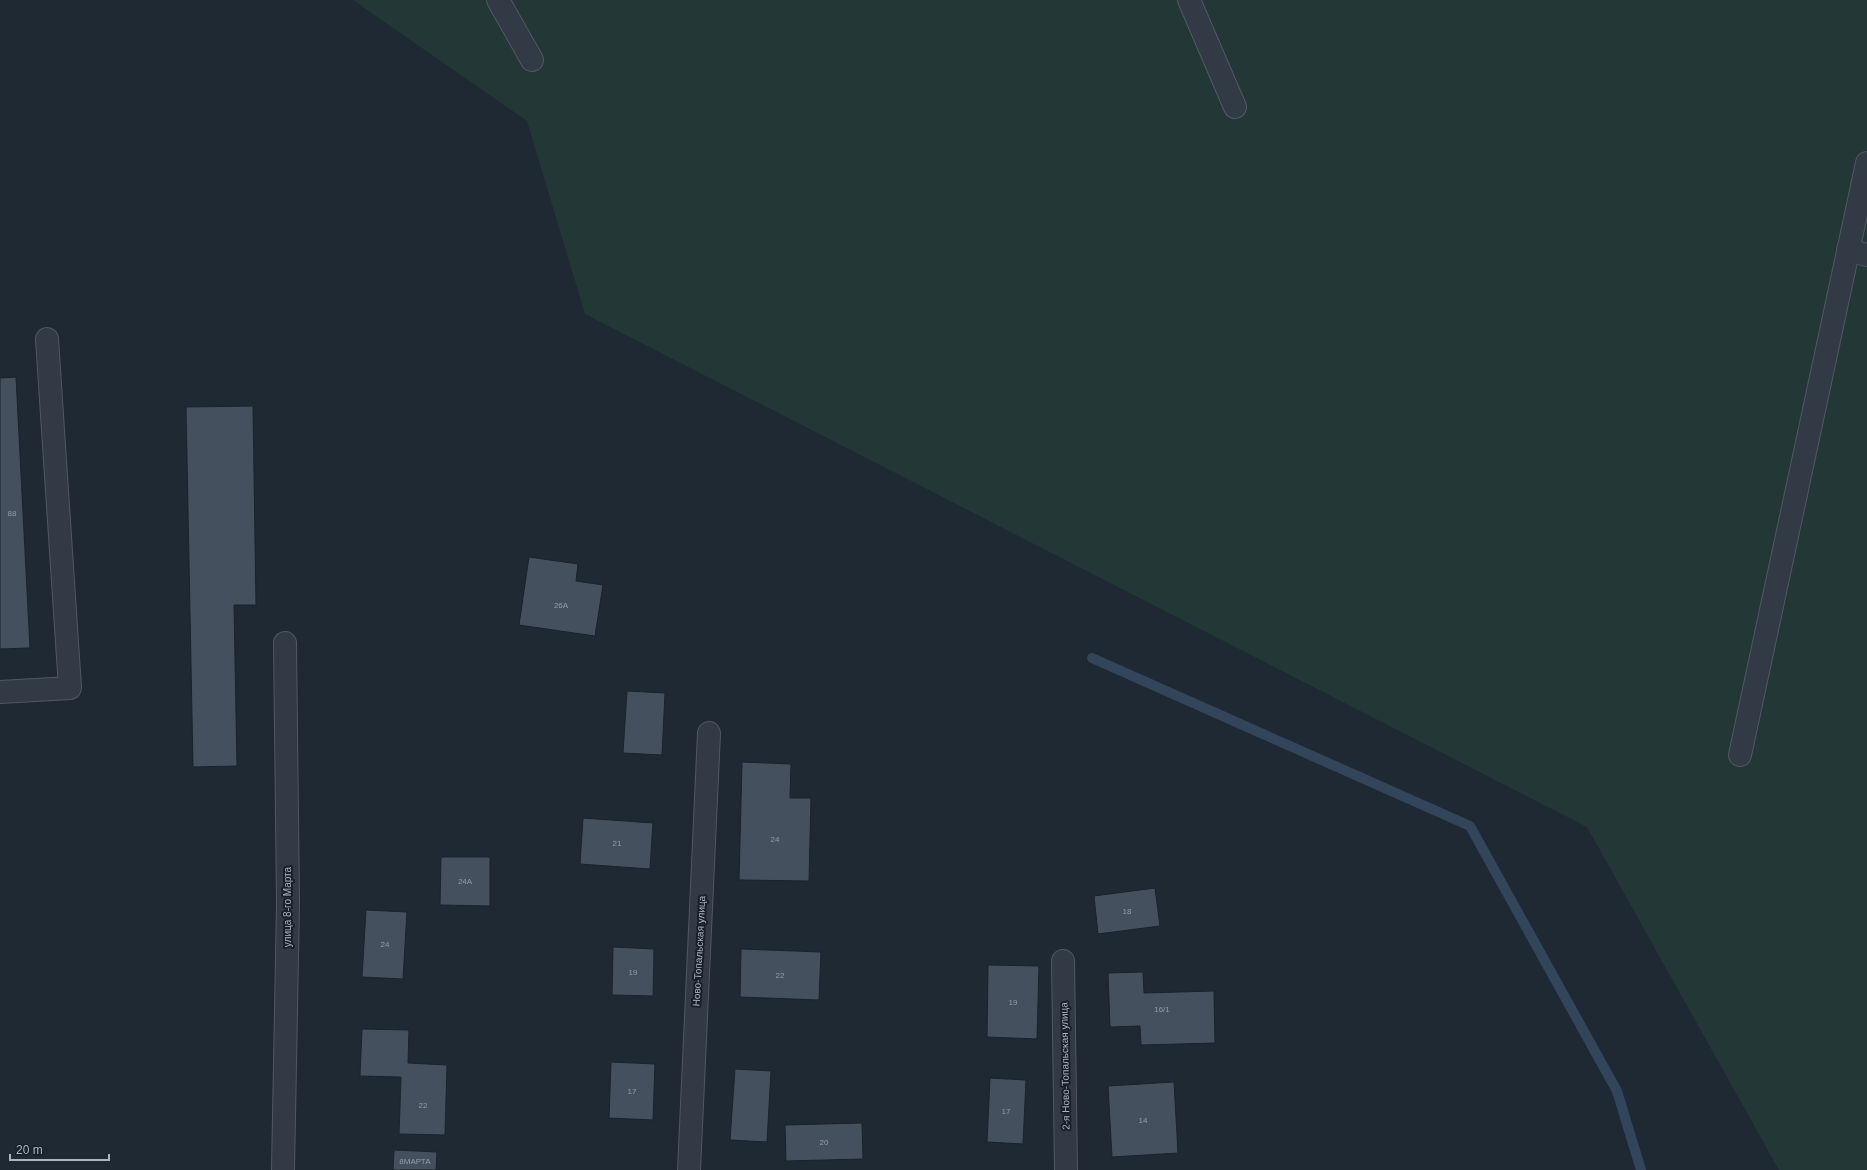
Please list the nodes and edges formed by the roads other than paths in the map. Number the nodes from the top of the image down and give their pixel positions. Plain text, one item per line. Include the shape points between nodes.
1 (498, 0) edge
2 (1189, 0) edge
3 (532, 60) dead end
4 (1235, 107) dead end
5 (1867, 163) edge
6 (1858, 252) edge
7 (47, 339) dead end
8 (285, 643) dead end
9 (0, 692) edge
10 (709, 733) dead end
11 (1740, 755) dead end
12 (1064, 961) dead end
13 (283, 1170) edge
14 (689, 1170) edge
15 (1066, 1170) edge

1 - 3 street
2 - 4 street
5 - 6 street
6 - 11 street
7 - 9 street via 70,688
8 - 13 street, улица 8-го Марта via 288,903
10 - 14 street, Ново-Топальская улица
12 - 15 street, 2-я Ново-Топальская улица

